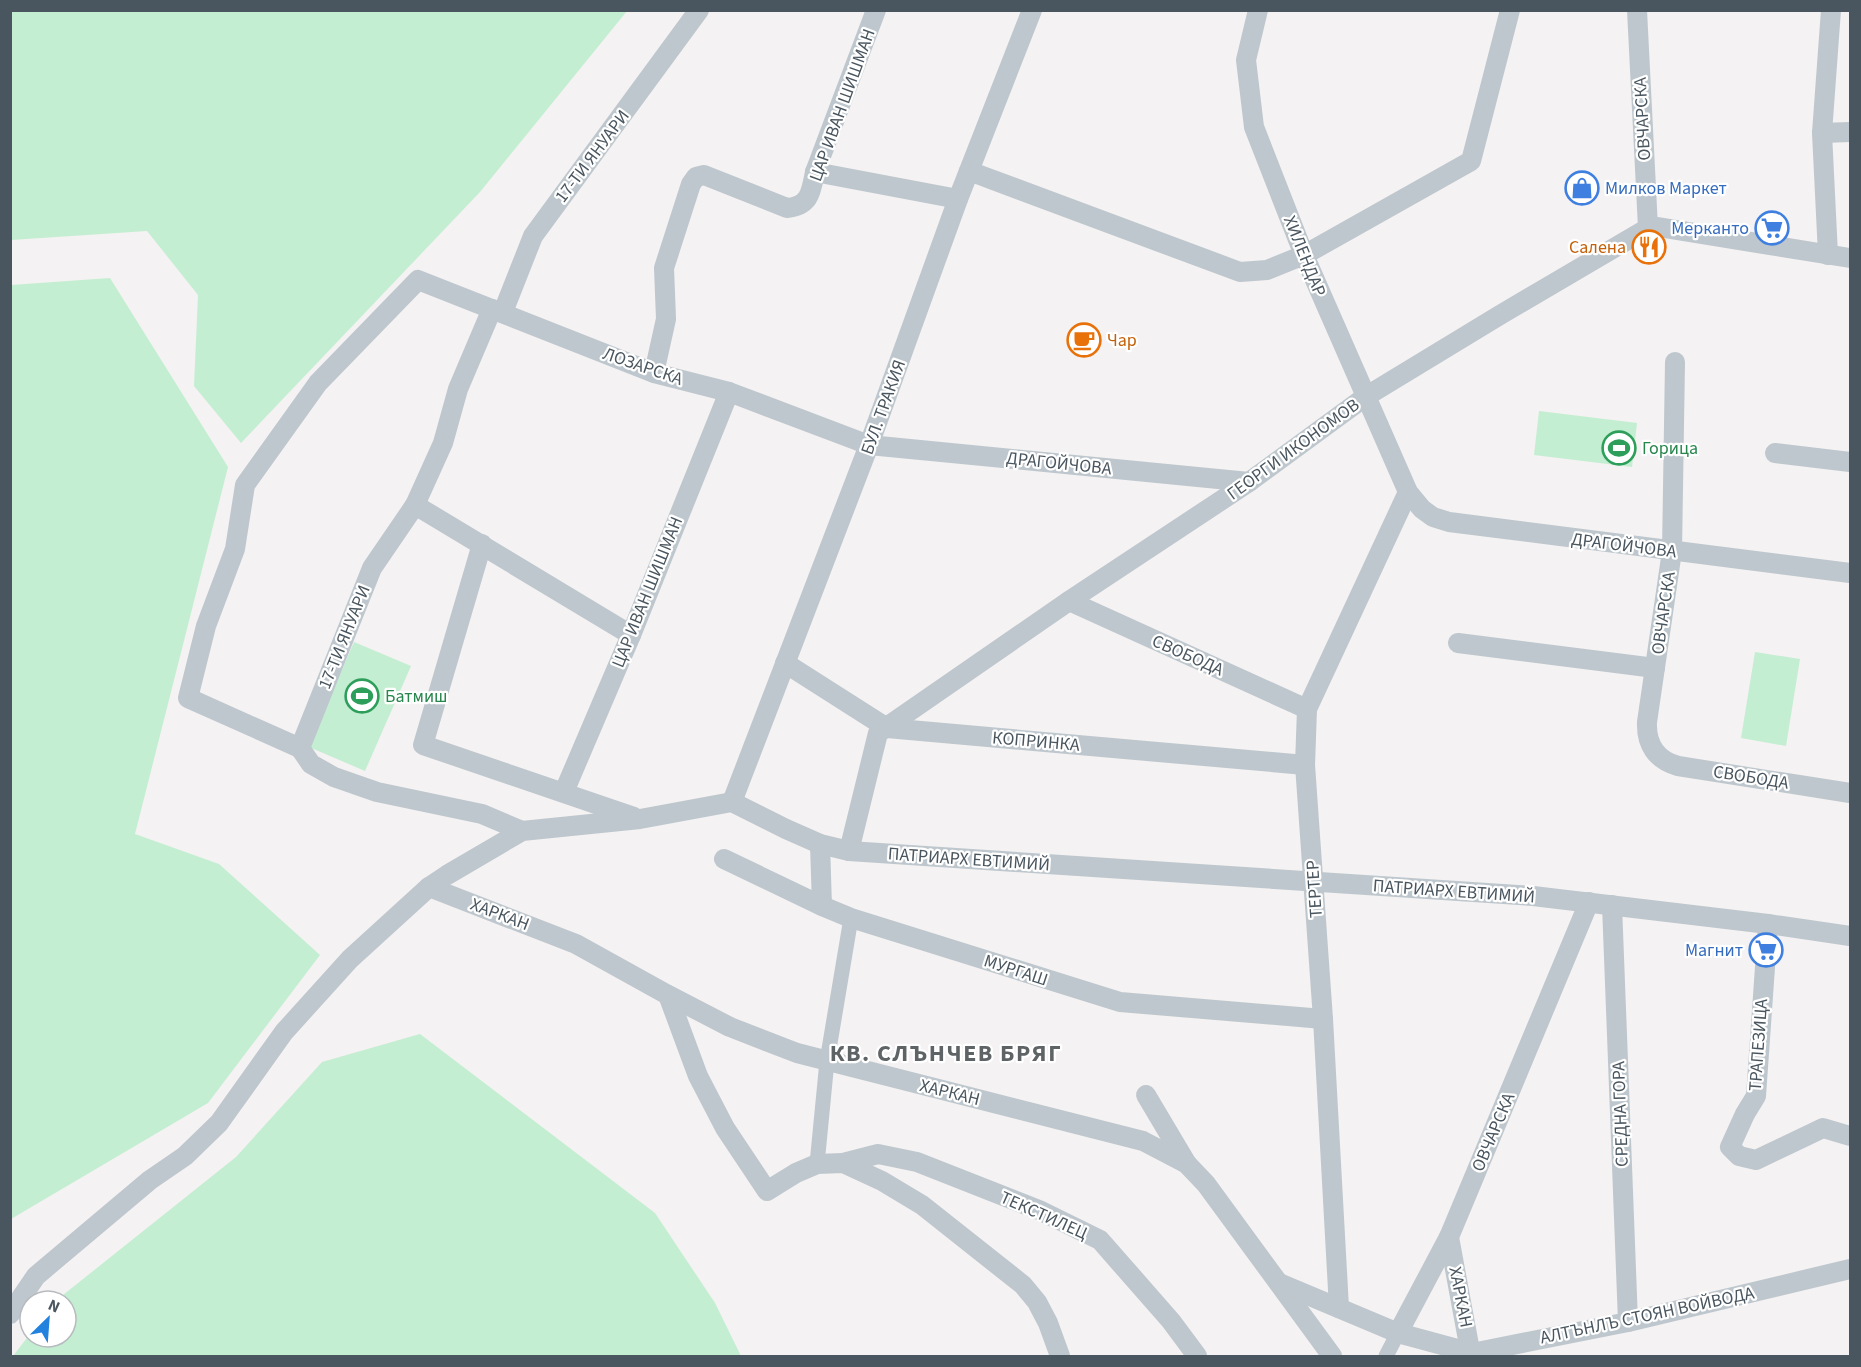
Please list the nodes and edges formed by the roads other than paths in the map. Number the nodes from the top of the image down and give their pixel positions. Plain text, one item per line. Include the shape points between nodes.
1 (699, 10) edge
2 (876, 10) edge
3 (1032, 10) edge
4 (1258, 10) edge
5 (1510, 10) edge
6 (1637, 10) edge
7 (1831, 10) edge
8 (1822, 132) junction
9 (1851, 132) edge
10 (969, 171) junction
11 (815, 172) junction
12 (958, 198) junction
13 (1648, 228) junction
14 (1304, 255) junction
15 (1828, 255) junction
16 (1851, 258) edge
17 (497, 311) junction
18 (1674, 362) dead end
19 (654, 373) junction
20 (729, 392) junction
21 (1365, 397) junction
22 (869, 446) junction
23 (1775, 453) dead end
24 (1851, 462) edge
25 (1249, 482) junction
26 (1408, 492) junction
27 (415, 505) junction
28 (482, 544) junction
29 (1672, 551) junction
30 (1851, 573) edge
31 (1069, 601) junction
32 (631, 635) junction
33 (1458, 644) dead end
34 (785, 663) junction
35 (1656, 668) junction
36 (1307, 709) junction
37 (887, 728) junction
38 (300, 748) junction
39 (1655, 753) joint
40 (1305, 765) junction
41 (564, 792) junction
42 (1851, 793) edge
43 (732, 802) junction
44 (640, 819) junction
45 (522, 831) junction
46 (820, 844) junction
47 (849, 851) junction
48 (724, 859) dead end
49 (1314, 881) junction
50 (429, 887) junction
51 (1589, 902) junction
52 (1612, 905) junction
53 (822, 906) junction
54 (852, 918) junction
55 (1768, 924) junction
56 (1851, 936) edge
57 (668, 995) junction
58 (1323, 1019) junction
59 (828, 1061) junction
60 (1146, 1095) dead end
61 (1851, 1136) edge
62 (843, 1163) junction
63 (817, 1164) junction
64 (1187, 1164) junction
65 (1449, 1237) junction
66 (1851, 1269) edge
67 (1276, 1282) junction
68 (1339, 1308) junction
69 (10, 1314) edge
70 (1628, 1322) junction
71 (1398, 1334) junction
72 (1471, 1355) edge
73 (1060, 1356) edge
74 (1197, 1356) edge
75 (1332, 1356) edge
76 (1386, 1356) edge

1 - 17 street, 17-ТИ ЯНУАРИ via 533,236
2 - 11 street, ЦАР ИВАН ШИШМАН
3 - 10 street, БУЛ. ТРАКИЯ
4 - 14 street, ХИЛЕНДАР via 1246,60 1254,127
5 - 14 street via 1472,161
6 - 13 street, ОВЧАРСКА
7 - 8 street
8 - 9 street
8 - 15 street
10 - 12 street, БУЛ. ТРАКИЯ
10 - 14 street via 1240,272 1268,270
11 - 12 street
11 - 19 street, ЦАР ИВАН ШИШМАН via 804,202 786,208 712,177 696,177 664,268 666,319
12 - 22 street, БУЛ. ТРАКИЯ
13 - 15 street via 1658,226
13 - 21 street, ГЕОРГИ ИКОНОМОВ
14 - 21 street, ХИЛЕНДАР
15 - 16 street
17 - 19 street, ЛОЗАРСКА
17 - 27 street, 17-ТИ ЯНУАРИ via 458,389 443,443
17 - 38 street, ЛОЗАРСКА via 418,280 318,383 245,484 235,549 206,626 188,698
18 - 29 street, ОВЧАРСКА
19 - 20 street, ЛОЗАРСКА
20 - 22 street, ЛОЗАРСКА
20 - 32 street, ЦАР ИВАН ШИШМАН
21 - 25 street, ГЕОРГИ ИКОНОМОВ
21 - 26 street, ХИЛЕНДАР
22 - 25 street, ДРАГОЙЧОВА
22 - 34 street, БУЛ. ТРАКИЯ
23 - 24 street
25 - 31 street, ГЕОРГИ ИКОНОМОВ
26 - 29 street, ДРАГОЙЧОВА via 1422,509 1449,522
26 - 36 street, ТЕРТЕР
27 - 28 street
27 - 38 street, 17-ТИ ЯНУАРИ via 372,568
28 - 32 street
28 - 41 street via 423,745
29 - 30 street, ДРАГОЙЧОВА
29 - 35 street, ОВЧАРСКА
31 - 36 street, СВОБОДА
31 - 37 street, ГЕОРГИ ИКОНОМОВ
32 - 41 street, ЦАР ИВАН ШИШМАН
33 - 35 street
34 - 37 street, КОПРИНКА
34 - 43 street, БУЛ. ТРАКИЯ
35 - 39 street, ОВЧАРСКА via 1647,733
36 - 40 street, ТЕРТЕР
37 - 40 street, КОПРИНКА
37 - 47 street, ГЕОРГИ ИКОНОМОВ via 878,733
38 - 45 street via 311,764 334,777 377,792 482,814
39 - 42 street, СВОБОДА via 1678,766
40 - 49 street, ТЕРТЕР
41 - 44 street
43 - 44 street
43 - 46 street, ПАТРИАРХ ЕВТИМИЙ
44 - 45 street
45 - 50 street
46 - 47 street, ПАТРИАРХ ЕВТИМИЙ
46 - 53 street
47 - 49 street, ПАТРИАРХ ЕВТИМИЙ
48 - 53 street, МУРГАШ
49 - 51 street, ПАТРИАРХ ЕВТИМИЙ
49 - 58 street, ТЕРТЕР
50 - 57 street, ХАРКАН via 576,944
50 - 69 street via 350,959 291,1024 219,1123 185,1156 150,1180 36,1276
51 - 52 street, ПАТРИАРХ ЕВТИМИЙ
51 - 65 street, ОВЧАРСКА
52 - 55 street, ПАТРИАРХ ЕВТИМИЙ
52 - 70 street, СРЕДНА ГОРА
53 - 54 street, МУРГАШ
54 - 58 street, МУРГАШ via 1120,1002
54 - 59 street
55 - 56 street, ПАТРИАРХ ЕВТИМИЙ
55 - 61 street, ТРАПЕЗИЦА via 1756,1096 1730,1147 1739,1156 1756,1160 1823,1128
57 - 59 street, ХАРКАН via 730,1028
57 - 63 street, ТЕКСТИЛЕЦ via 698,1076 725,1128 767,1191
58 - 68 street, ТЕРТЕР
59 - 63 street
59 - 64 street, ХАРКАН via 1143,1141
60 - 64 street
62 - 63 street, ТЕКСТИЛЕЦ
62 - 73 street, ТЕКСТИЛЕЦ via 922,1205 1023,1285 1048,1323
62 - 74 street, ТЕКСТИЛЕЦ via 878,1154 917,1162 1039,1210 1100,1240
64 - 67 street, ХАРКАН via 1206,1184
65 - 71 street, ОВЧАРСКА
65 - 72 street, ХАРКАН
66 - 70 street, АЛТЪНЛЪ СТОЯН ВОЙВОДА
67 - 68 street, АЛТЪНЛЪ СТОЯН ВОЙВОДА
67 - 75 street, ХАРКАН
68 - 71 street, АЛТЪНЛЪ СТОЯН ВОЙВОДА
70 - 72 street, АЛТЪНЛЪ СТОЯН ВОЙВОДА
71 - 72 street, АЛТЪНЛЪ СТОЯН ВОЙВОДА
71 - 76 street, ОВЧАРСКА

